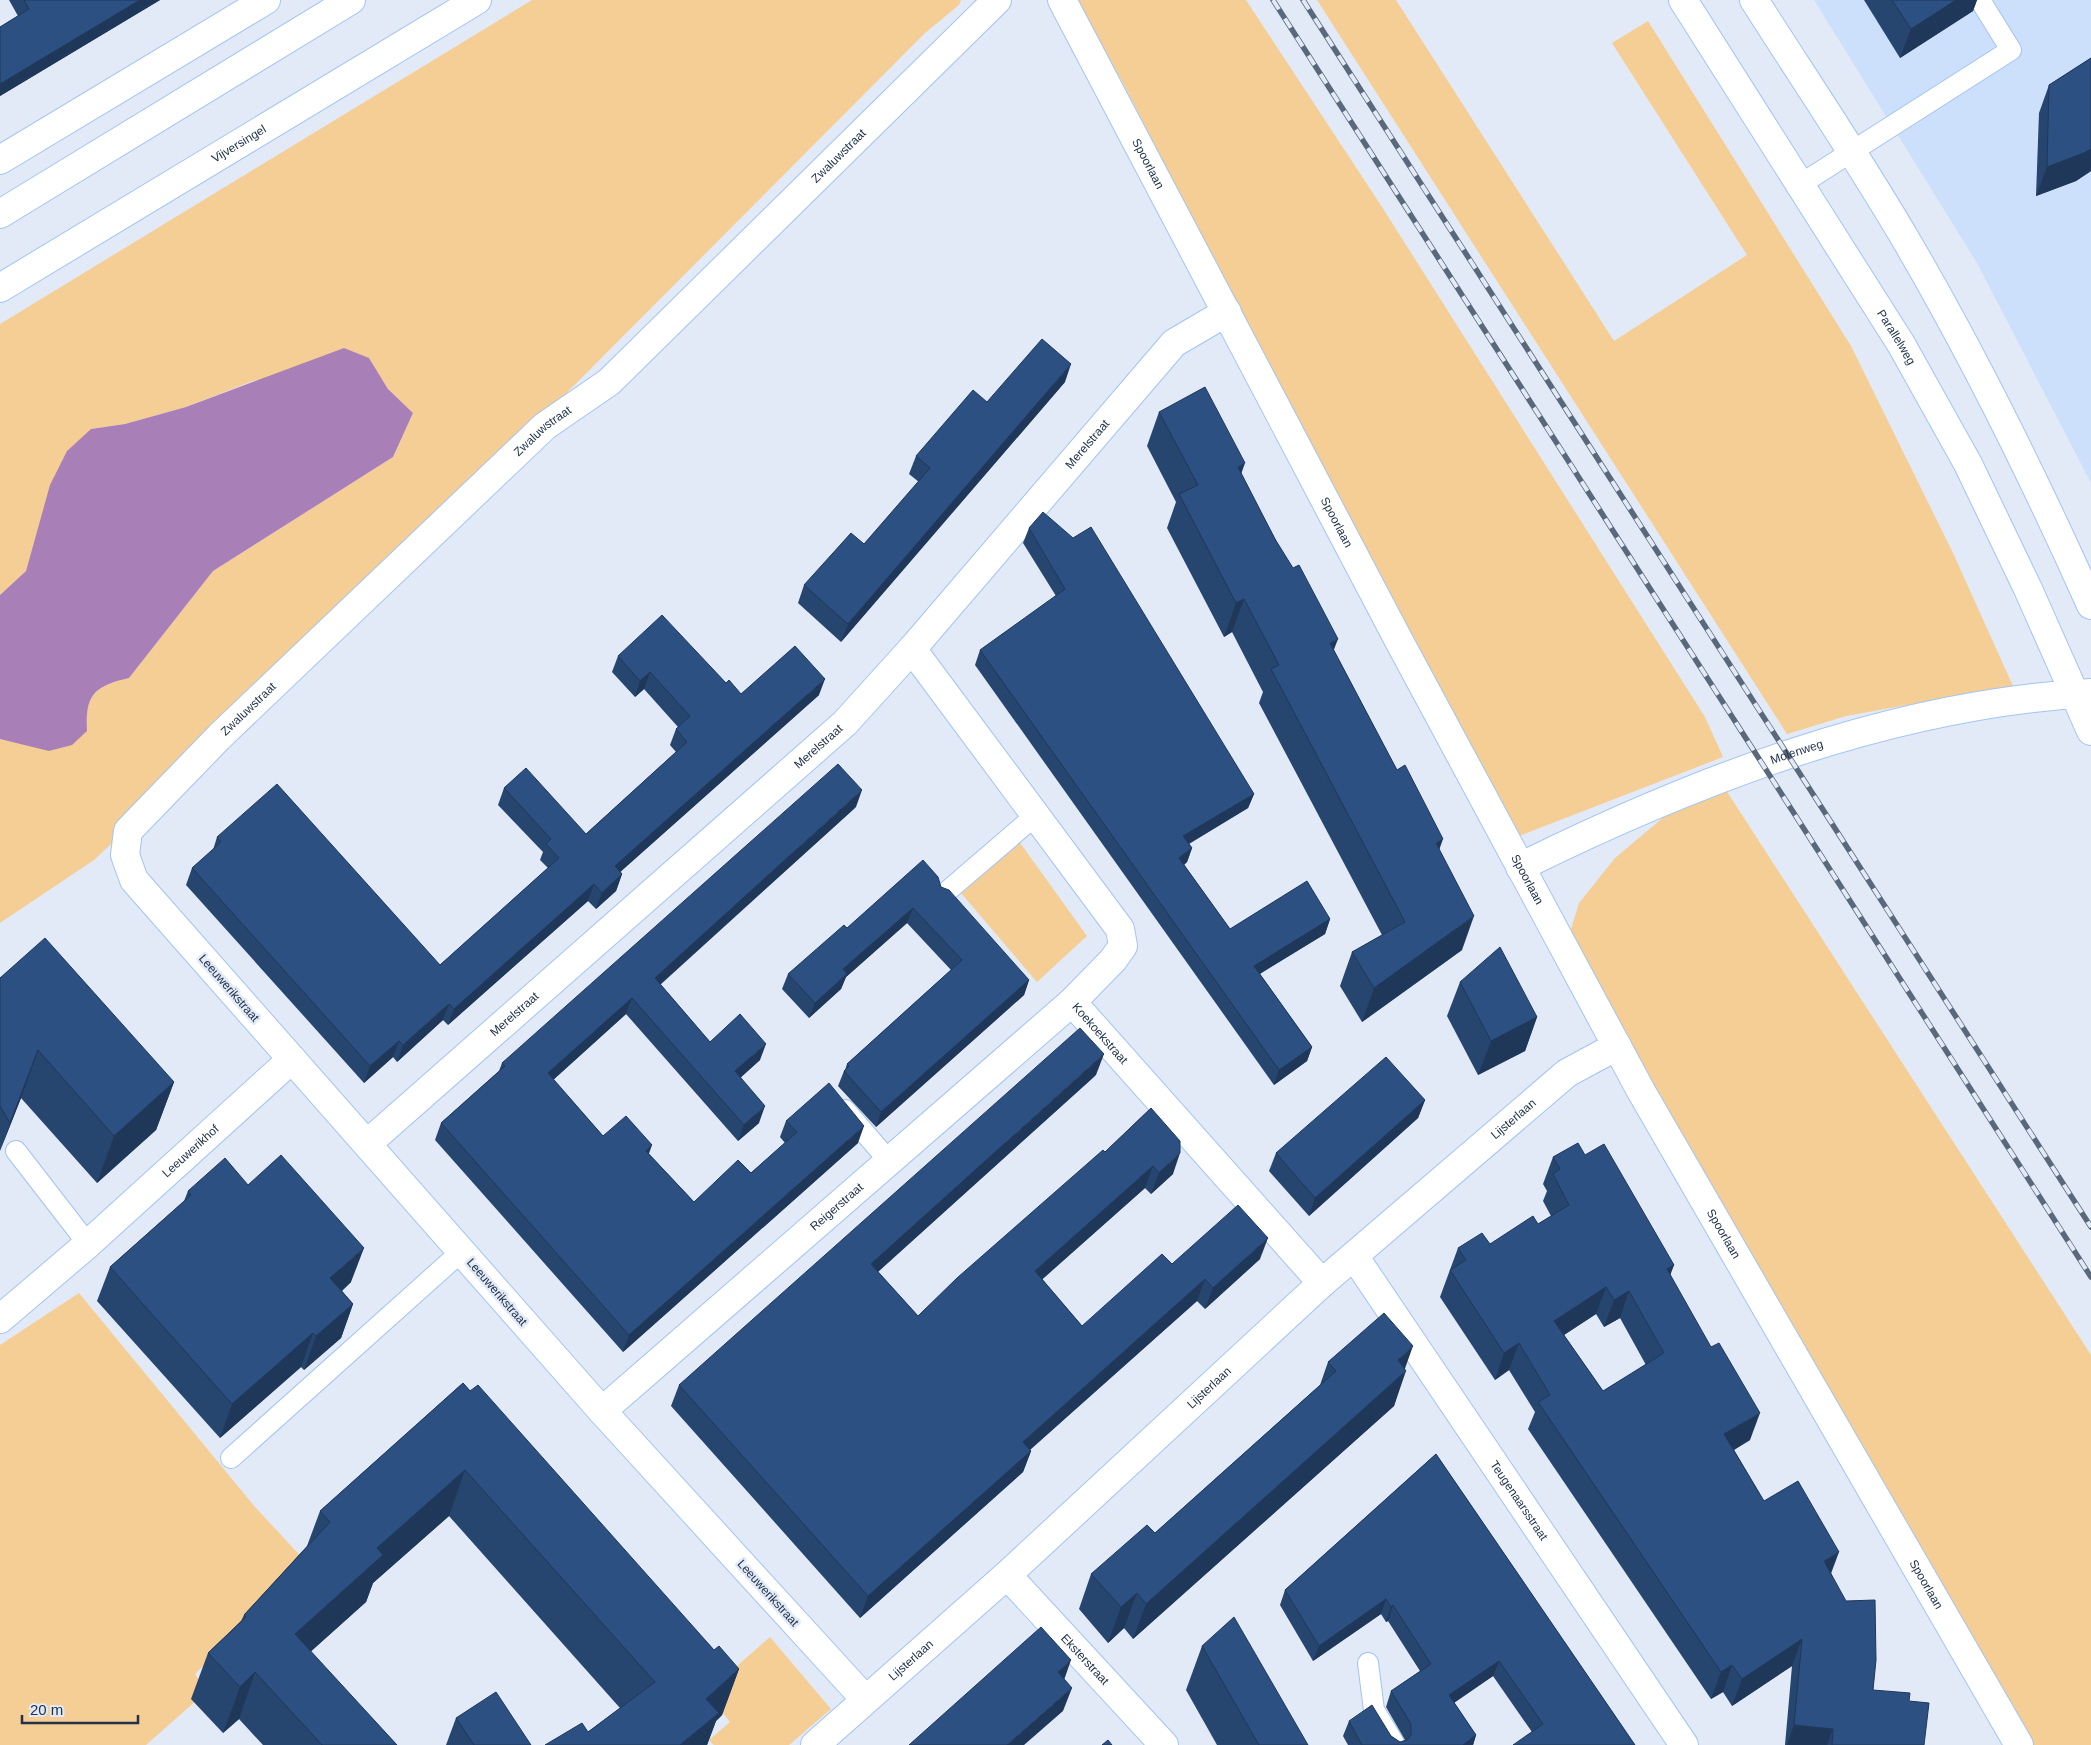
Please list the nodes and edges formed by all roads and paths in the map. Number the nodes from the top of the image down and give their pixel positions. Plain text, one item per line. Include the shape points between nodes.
1 (266, 0) edge
2 (351, 0) edge
3 (477, 0) edge
4 (997, 0) edge
5 (1062, 0) edge
6 (1683, 0) edge
7 (1754, 0) edge
8 (1980, 0) edge
9 (1852, 153) junction
10 (0, 160) edge
11 (1801, 184) junction
12 (0, 214) edge
13 (0, 288) edge
14 (1227, 312) junction
15 (2091, 605) edge
16 (912, 649) junction
17 (2083, 694) edge
18 (2091, 731) edge
19 (1036, 815) junction
20 (1520, 866) junction
21 (134, 880) joint
22 (944, 894) edge
23 (1072, 1002) junction
24 (1617, 1046) junction
25 (292, 1059) junction
26 (834, 1097) edge
27 (368, 1143) junction
28 (16, 1151) edge
29 (889, 1161) junction
30 (88, 1244) junction
31 (462, 1251) junction
32 (1354, 1256) junction
33 (1322, 1283) junction
34 (0, 1319) edge
35 (602, 1411) junction
36 (231, 1458) dead end
37 (1007, 1575) junction
38 (1368, 1663) dead end
39 (865, 1699) junction
40 (814, 1745) edge
41 (1164, 1745) edge
42 (1395, 1745) edge
43 (1684, 1745) edge
44 (2019, 1745) edge

1 - 10 street
2 - 12 street
3 - 13 street, Vijversingel
4 - 21 street, Zwaluwstraat via 609,382 545,426 219,737 128,831 125,855
5 - 14 street, Spoorlaan
6 - 11 street, Parallelweg
7 - 9 street
8 - 9 lane via 2011,50
9 - 11 lane
9 - 15 street via 1905,238 1996,403 2043,497
11 - 17 street, Parallelweg via 1901,344 1968,464
14 - 16 street, Merelstraat via 1174,343
14 - 20 street, Spoorlaan
16 - 19 street, Koekoekstraat
16 - 27 street, Merelstraat via 845,723
17 - 18 street, Parallelweg
17 - 20 street, Molenweg via 1927,716 1832,742 1715,780 1607,824
19 - 22 lane
19 - 23 street, Koekoekstraat via 1120,929 1123,946
20 - 24 street, Spoorlaan
21 - 25 street, Leeuwerikstraat
23 - 29 street, Reigerstraat
23 - 33 street, Koekoekstraat
24 - 32 street, Lijsterlaan via 1567,1073
24 - 44 street, Spoorlaan
25 - 27 street, Leeuwerikstraat
25 - 30 street, Leeuwerikhof
26 - 29 lane
27 - 31 street, Leeuwerikstraat
28 - 30 lane
29 - 35 street, Reigerstraat
30 - 34 street, Leeuwerikhof
31 - 35 street, Leeuwerikstraat
31 - 36 lane
32 - 33 street, Lijsterlaan
32 - 43 street, Teugenaarsstraat
33 - 37 street, Lijsterlaan
35 - 39 street, Leeuwerikstraat
37 - 39 street, Lijsterlaan
37 - 41 street, Eksterstraat
38 - 42 lane via 1374,1710
39 - 40 street, Lijsterlaan

